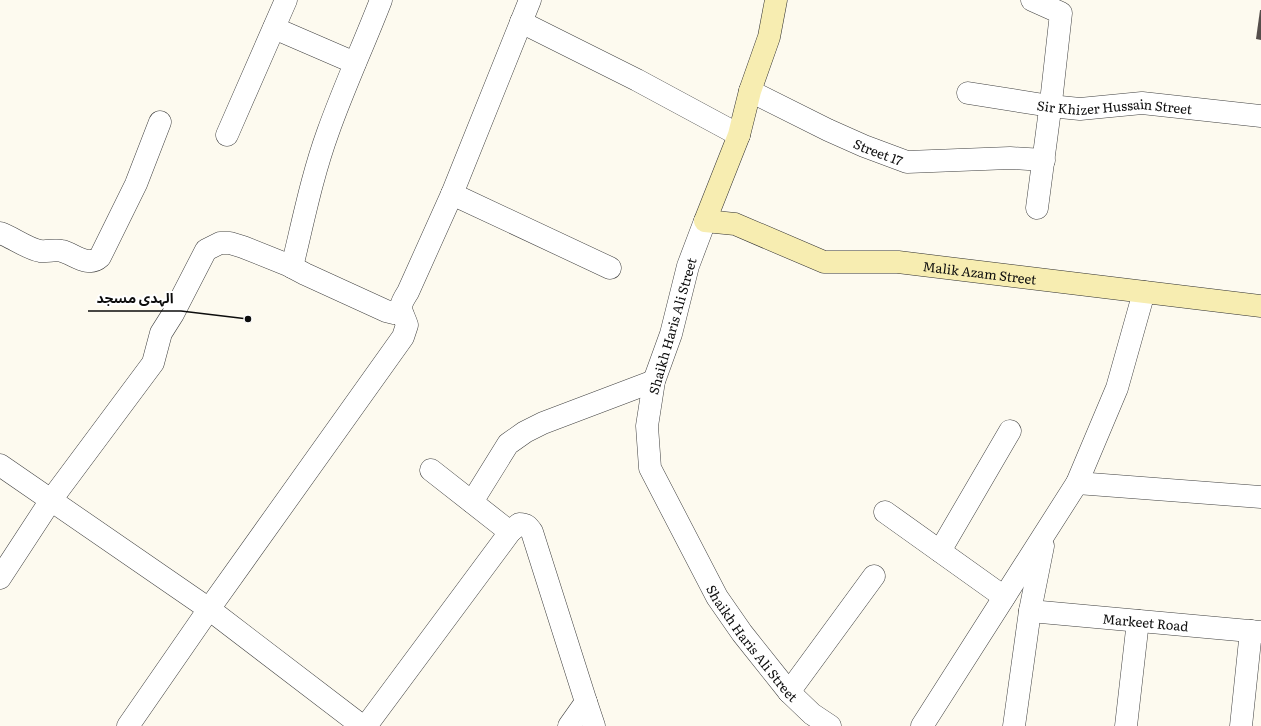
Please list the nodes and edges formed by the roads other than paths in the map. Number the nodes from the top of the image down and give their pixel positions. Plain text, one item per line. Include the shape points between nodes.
1 (286, 0) edge
2 (381, 0) edge
3 (530, 0) edge
4 (776, 0) edge
5 (1032, 0) edge
6 (521, 22) junction
7 (274, 28) junction
8 (355, 63) junction
9 (750, 91) junction
10 (968, 93) dead end
11 (1050, 106) junction
12 (1261, 116) edge
13 (160, 122) dead end
14 (227, 135) dead end
15 (739, 135) junction
16 (1044, 160) junction
17 (452, 194) junction
18 (1037, 208) dead end
19 (705, 221) junction
20 (0, 233) edge
21 (292, 267) junction
22 (610, 268) dead end
23 (1144, 292) junction
24 (1261, 306) edge
25 (400, 311) junction
26 (654, 381) junction
27 (1010, 431) dead end
28 (0, 465) edge
29 (430, 470) dead end
30 (1077, 483) junction
31 (1261, 498) edge
32 (51, 500) junction
33 (472, 502) junction
34 (885, 512) dead end
35 (510, 532) junction
36 (1046, 533) junction
37 (940, 551) junction
38 (874, 576) dead end
39 (0, 578) edge
40 (1004, 597) junction
41 (209, 609) junction
42 (1030, 611) junction
43 (1138, 621) junction
44 (1256, 632) edge
45 (789, 692) junction
46 (586, 702) junction
47 (128, 726) edge
48 (362, 726) edge
49 (366, 726) edge
50 (569, 726) edge
51 (594, 726) edge
52 (830, 726) edge
53 (922, 726) edge
54 (1014, 726) edge
55 (1126, 726) edge
56 (1241, 726) edge

1 - 7 street
2 - 8 street
3 - 6 street
4 - 9 street, Shaikh Haris Ali Street via 769,37
5 - 11 street via 1061,12
6 - 15 street
6 - 17 street
7 - 8 street
7 - 14 street
8 - 21 street via 318,161
9 - 15 street, Shaikh Haris Ali Street
9 - 16 street, Street 17 via 828,130 908,162 1010,158
10 - 11 street, Sir Khizer Hussain Street
11 - 12 street, Sir Khizer Hussain Street via 1080,109 1142,103
11 - 16 street
13 - 20 street via 136,184 100,257 96,260 85,261 62,251 40,251
15 - 19 street, Shaikh Haris Ali Street
16 - 18 street
17 - 22 street
17 - 25 street
19 - 23 street, Malik Azam Street via 735,224 824,262 898,262
19 - 26 street, Shaikh Haris Ali Street via 688,266 672,334
21 - 25 street via 386,311
21 - 32 street via 230,243 220,243 206,250 161,333 153,363
23 - 24 street, Malik Azam Street
23 - 30 street via 1117,388
25 - 41 street via 407,325 404,338
26 - 33 street via 525,432 508,444
26 - 45 street, Shaikh Haris Ali Street via 647,426 650,468 717,597 742,634
27 - 37 street
28 - 32 street
29 - 33 street
30 - 31 street
30 - 36 street
32 - 39 street
32 - 41 street
33 - 35 street
34 - 37 street
35 - 46 street via 519,524 529,526 532,532
35 - 49 street
36 - 40 street
36 - 42 street
37 - 40 street
38 - 45 street
40 - 53 street
41 - 47 street
41 - 48 street
42 - 43 street, Markeet Road
42 - 54 street
43 - 44 street, Markeet Road
43 - 55 street
44 - 56 street
45 - 52 street, Shaikh Haris Ali Street via 812,714
46 - 50 street
46 - 51 street

